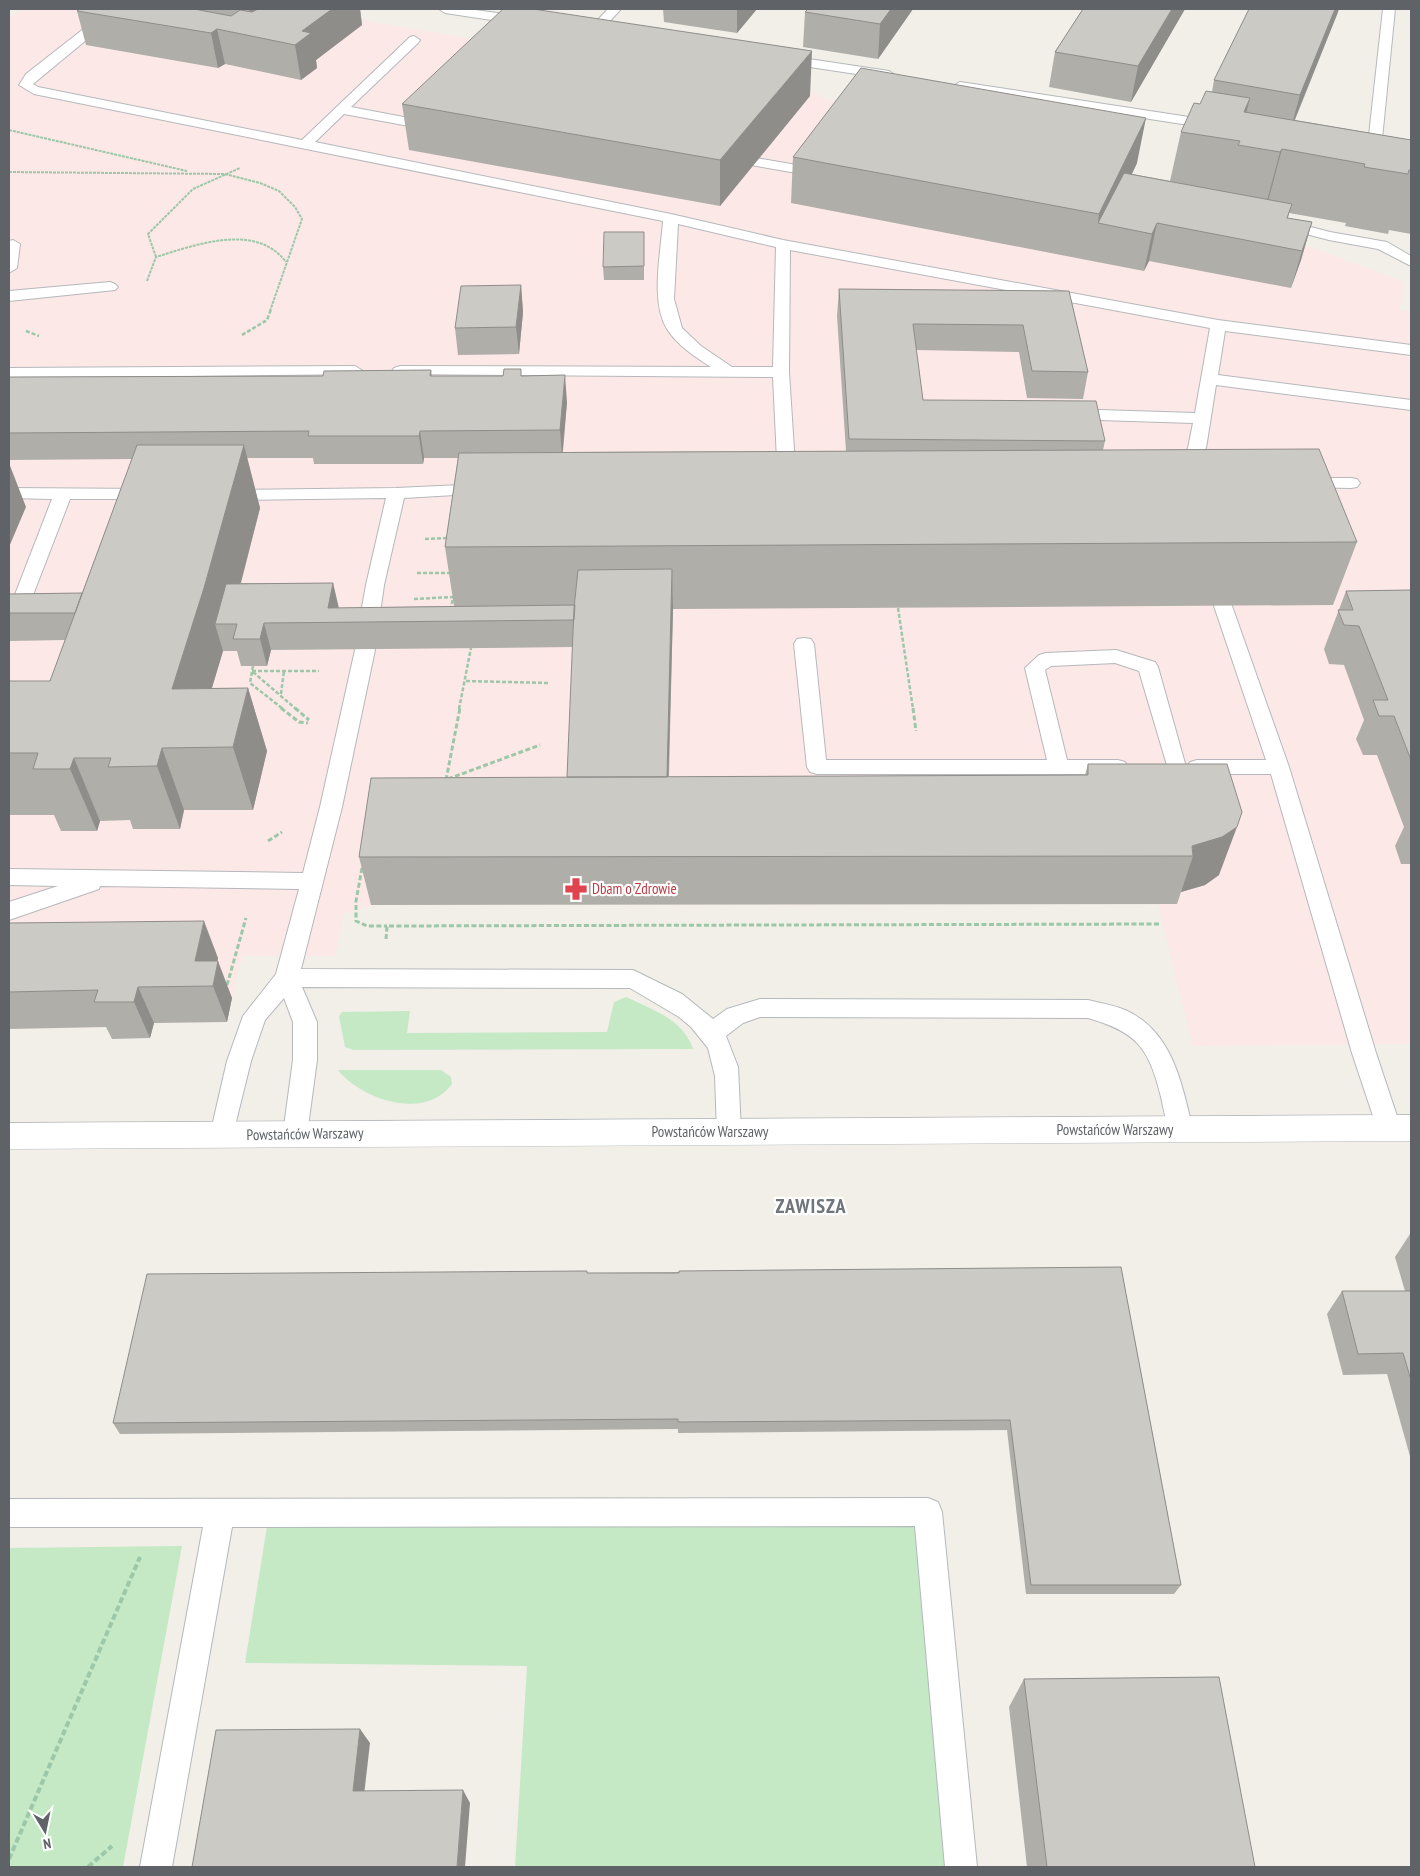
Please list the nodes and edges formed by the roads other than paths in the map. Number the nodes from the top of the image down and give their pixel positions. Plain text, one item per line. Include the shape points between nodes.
1 (445, 9) edge
2 (615, 9) edge
3 (1389, 9) edge
4 (80, 10) edge
5 (538, 22) edge
6 (614, 34) edge
7 (414, 40) dead end
8 (772, 58) edge
9 (900, 77) edge
10 (950, 84) edge
11 (341, 109) junction
12 (409, 122) edge
13 (1226, 126) edge
14 (306, 143) junction
15 (1345, 144) edge
16 (756, 162) edge
17 (814, 172) edge
18 (670, 218) junction
19 (1266, 221) edge
20 (13, 244) dead end
21 (782, 244) junction
22 (1411, 262) edge
23 (9, 268) edge
24 (110, 287) dead end
25 (9, 296) edge
26 (1218, 325) junction
27 (1411, 350) edge
28 (726, 370) junction
29 (367, 371) edge
30 (387, 371) edge
31 (781, 372) junction
32 (9, 373) edge
33 (1209, 379) junction
34 (1411, 405) edge
35 (1056, 414) edge
36 (1202, 418) junction
37 (1199, 481) edge
38 (1284, 482) edge
39 (1351, 483) dead end
40 (767, 486) edge
41 (787, 486) junction
42 (806, 486) edge
43 (499, 489) edge
44 (9, 493) edge
45 (396, 493) junction
46 (63, 494) junction
47 (163, 494) edge
48 (212, 495) edge
49 (1223, 606) dead end
50 (14, 621) edge
51 (804, 644) dead end
52 (1157, 767) junction
53 (1279, 767) junction
54 (1059, 768) junction
55 (9, 876) edge
56 (108, 877) junction
57 (312, 882) junction
58 (9, 911) edge
59 (287, 978) junction
60 (712, 1033) junction
61 (1400, 1128) edge
62 (1180, 1130) junction
63 (729, 1132) junction
64 (295, 1134) junction
65 (222, 1135) junction
66 (9, 1136) edge
67 (9, 1513) edge
68 (220, 1514) junction
69 (156, 1867) edge
70 (961, 1867) edge

1 - 5 lane
2 - 6 lane via 590,30
3 - 15 lane via 1374,149
4 - 14 lane via 94,14 98,24 31,77 26,85 34,90
7 - 11 lane
8 - 9 lane
10 - 13 lane
11 - 12 lane
11 - 14 lane
14 - 18 lane
16 - 17 lane
18 - 21 lane
18 - 28 lane via 666,289 672,323 689,344
19 - 22 lane via 1382,245
20 - 23 lane
21 - 26 lane
21 - 31 lane
24 - 25 lane
26 - 27 lane
26 - 33 lane
28 - 30 lane
28 - 31 lane
29 - 32 lane
31 - 41 lane
33 - 34 lane
33 - 36 lane
35 - 36 lane
36 - 37 lane via 1197,448 1175,481
38 - 39 lane
40 - 41 lane
41 - 42 lane
43 - 45 lane
44 - 46 lane
45 - 48 lane
45 - 57 lane
46 - 47 lane
46 - 50 lane
49 - 53 lane
51 - 54 lane via 817,767
52 - 53 lane
52 - 54 lane
52 - 54 lane via 1148,667 1116,656 1046,660 1035,668
53 - 61 lane via 1364,1053
55 - 56 lane
56 - 57 lane
56 - 58 lane
57 - 59 lane
59 - 60 lane via 633,979 672,998
59 - 64 lane via 306,1022 305,1060
59 - 65 lane via 255,1016 239,1061
60 - 62 lane via 735,1016 760,1008 1088,1009 1119,1017 1148,1036 1162,1057
60 - 63 lane via 724,1058
61 - 62 street, Powstańców Warszawy
62 - 63 street, Powstańców Warszawy
63 - 64 street, Powstańców Warszawy
64 - 65 street, Powstańców Warszawy
65 - 66 street, Powstańców Warszawy
67 - 68 lane
68 - 69 lane
68 - 70 lane via 928,1512

